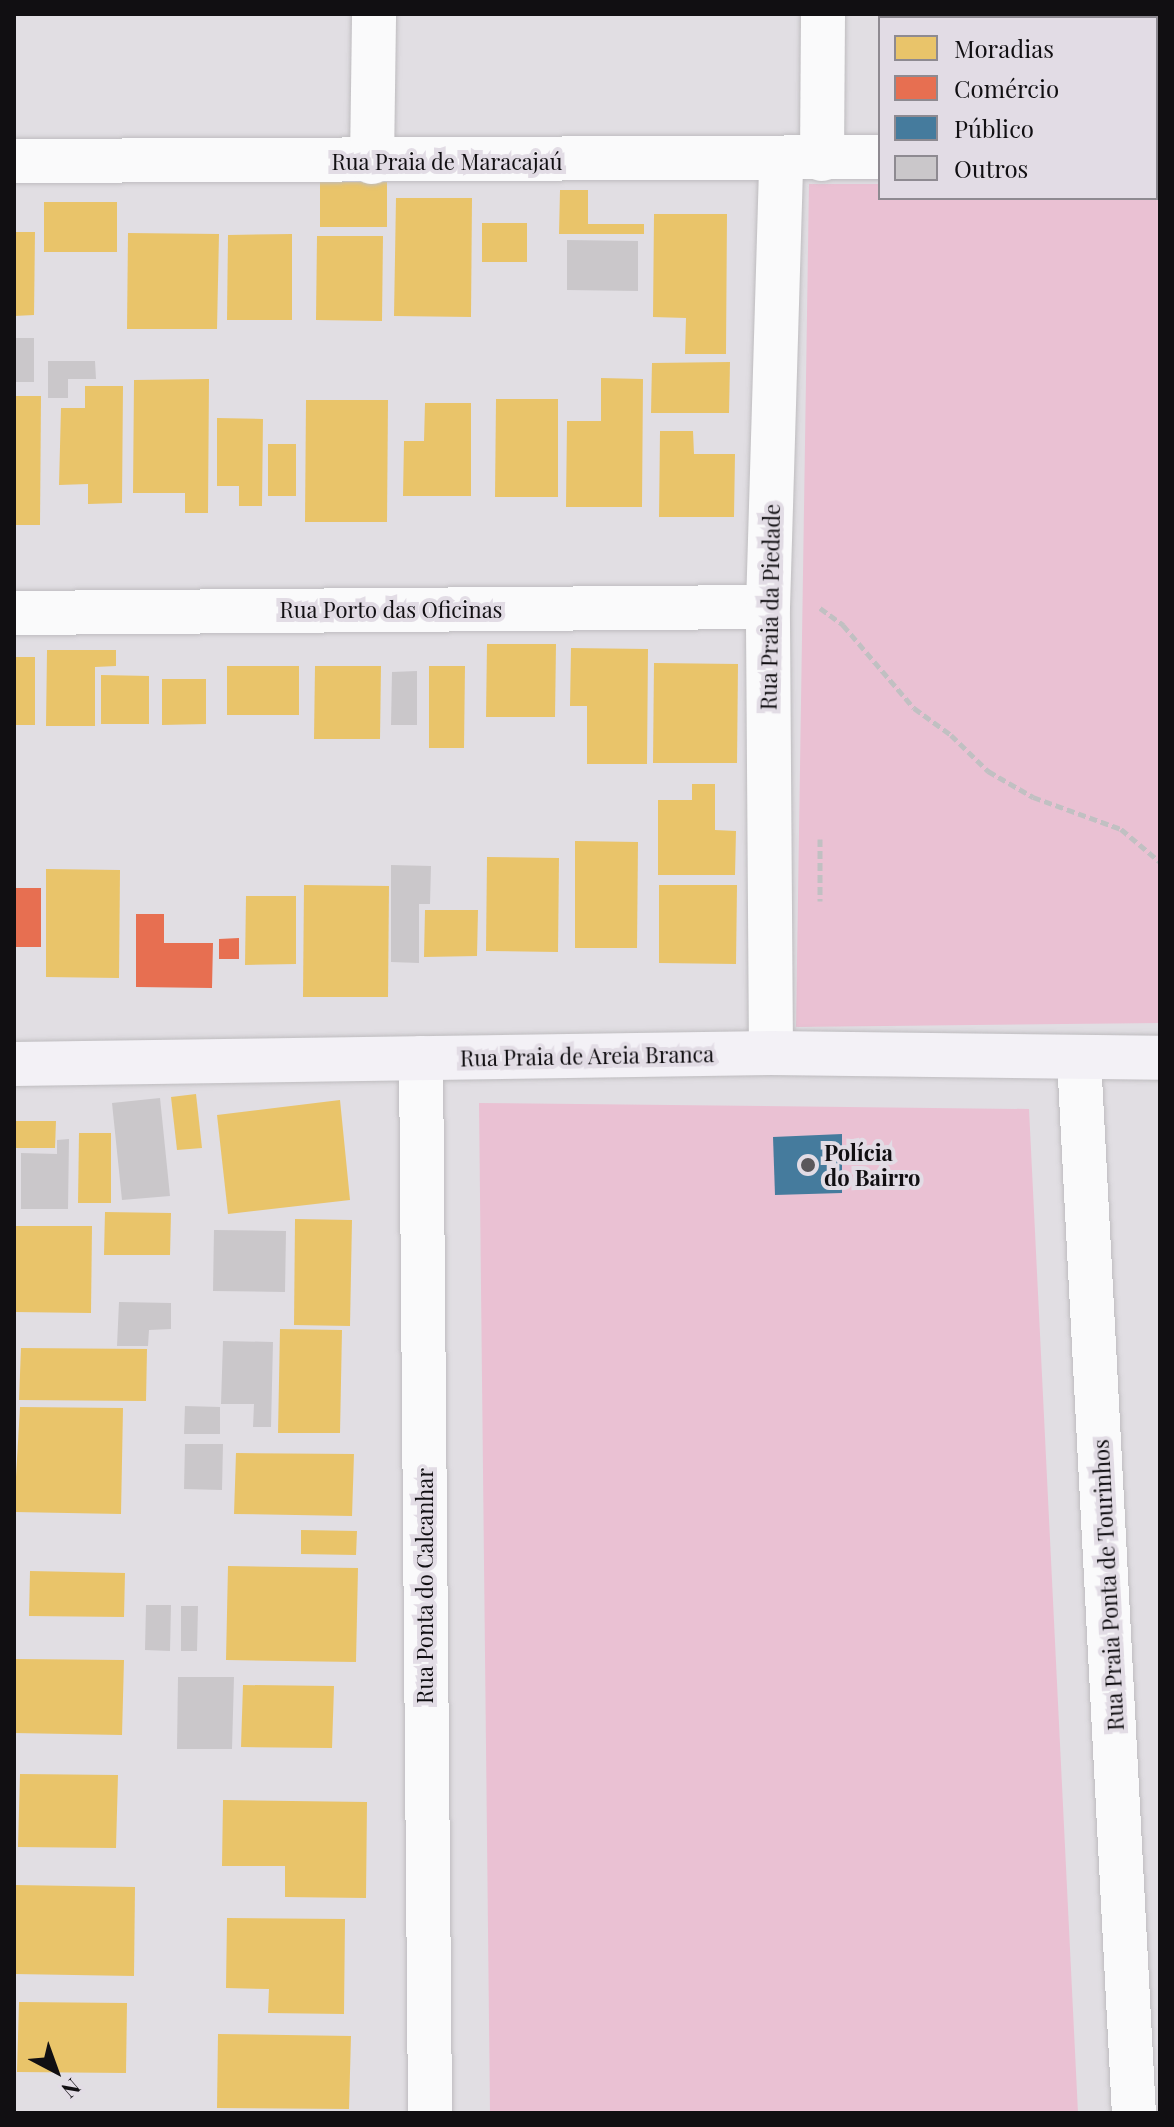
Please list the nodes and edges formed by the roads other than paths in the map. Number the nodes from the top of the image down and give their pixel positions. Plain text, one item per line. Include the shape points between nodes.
1 (374, 14) edge
2 (823, 14) edge
3 (878, 157) edge
4 (802, 159) junction
5 (14, 161) edge
6 (372, 162) junction
7 (768, 607) junction
8 (14, 613) edge
9 (771, 1053) junction
10 (421, 1058) junction
11 (1079, 1058) junction
12 (1160, 1058) edge
13 (14, 1064) edge
14 (430, 2113) edge
15 (1134, 2113) edge

1 - 6 street
2 - 4 street, Rua Praia da Piedade
3 - 4 street, Rua Praia de Maracajaú
4 - 6 street, Rua Praia de Maracajaú
4 - 7 street, Rua Praia da Piedade
5 - 6 street, Rua Praia de Maracajaú
7 - 8 street, Rua Porto das Oficinas
7 - 9 street, Rua Praia da Piedade
9 - 10 street, Rua Praia de Areia Branca
9 - 11 street, Rua Praia de Areia Branca
10 - 13 street, Rua Praia de Areia Branca
10 - 14 street, Rua Ponta do Calcanhar
11 - 12 street, Rua Praia de Areia Branca
11 - 15 street, Rua Praia Ponta de Tourinhos

